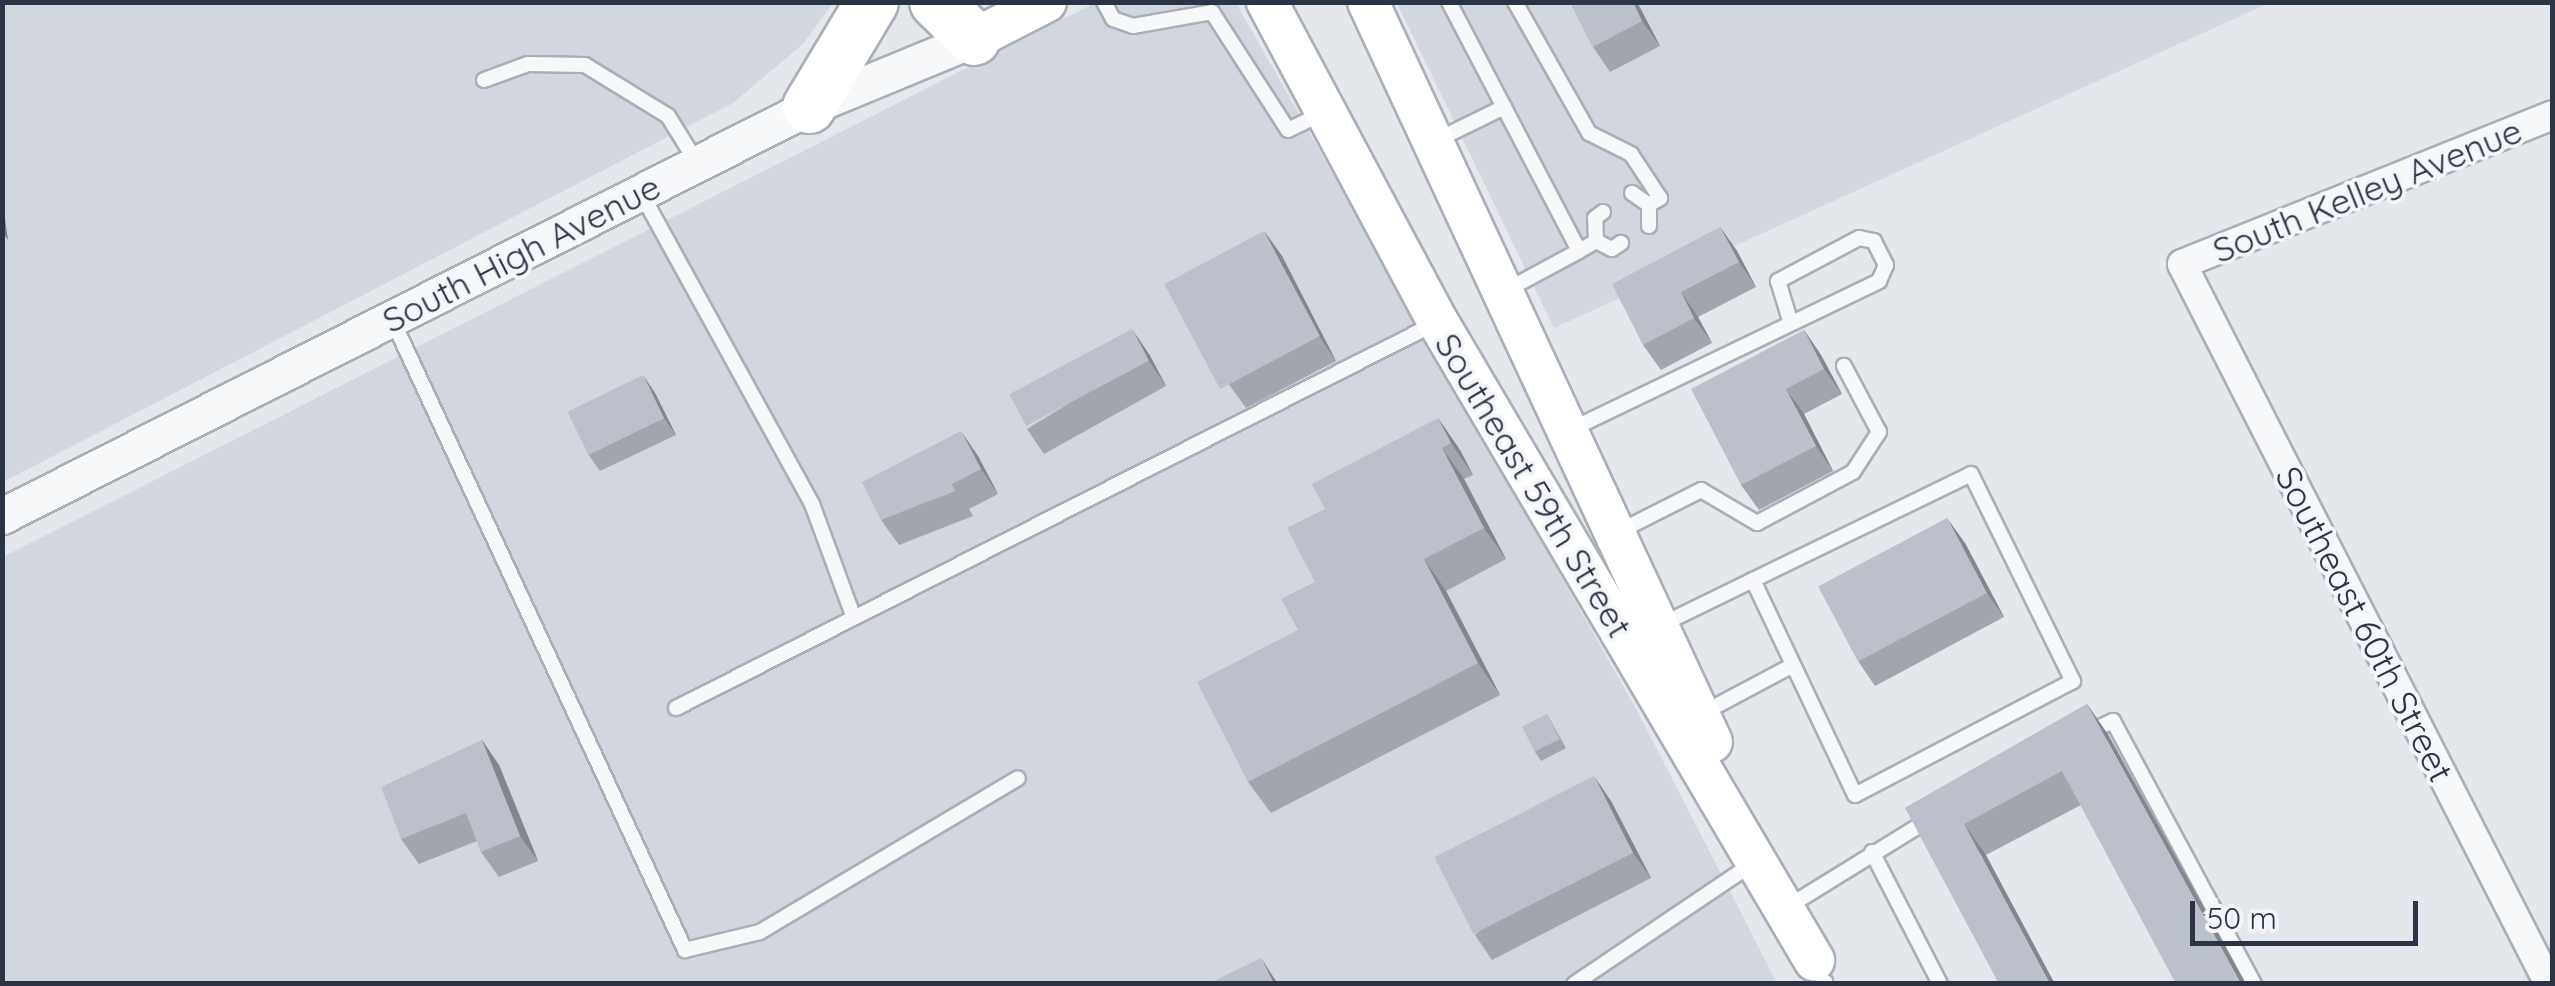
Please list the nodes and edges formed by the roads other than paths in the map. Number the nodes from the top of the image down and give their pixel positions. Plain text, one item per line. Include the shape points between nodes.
1 (872, 2) edge
2 (936, 2) edge
3 (1046, 2) edge
4 (1104, 2) edge
5 (1268, 2) edge
6 (1368, 2) edge
7 (1449, 2) edge
8 (1516, 2) edge
9 (974, 40) junction
10 (484, 80) dead end
11 (1569, 97) junction
12 (1506, 103) junction
13 (1554, 106) dead end
14 (809, 107) junction
15 (1326, 112) junction
16 (2552, 115) edge
17 (1433, 142) junction
18 (698, 164) junction
19 (641, 193) junction
20 (1632, 193) dead end
21 (1649, 204) junction
22 (1604, 212) dead end
23 (1649, 226) dead end
24 (1596, 241) junction
25 (1621, 243) dead end
26 (1579, 251) junction
27 (2182, 264) joint
28 (1503, 293) junction
29 (392, 318) junction
30 (1788, 318) junction
31 (1438, 322) junction
32 (1844, 366) dead end
33 (1567, 431) junction
34 (2, 516) edge
35 (1615, 534) junction
36 (1753, 580) junction
37 (854, 618) junction
38 (1658, 626) junction
39 (1793, 665) junction
40 (676, 708) dead end
41 (1699, 715) junction
42 (2070, 742) edge
43 (1018, 778) dead end
44 (1952, 806) edge
45 (1872, 852) junction
46 (1756, 862) junction
47 (1788, 906) junction
48 (1822, 977) edge
49 (1574, 984) edge
50 (1940, 984) edge
51 (2254, 984) edge
52 (2549, 984) edge

1 - 14 highway
2 - 9 highway
3 - 9 main road, South High Avenue
4 - 15 lane via 1113,19 1133,26 1212,12 1288,130
5 - 15 main road, Southeast 59th Street
6 - 17 main road, Southeast 59th Street
7 - 12 lane via 1478,43
8 - 11 lane via 1532,48
9 - 14 street, South High Avenue
10 - 18 lane via 528,64 585,65 668,116
11 - 13 lane
11 - 21 lane via 1589,133 1631,154 1660,198
12 - 17 lane
12 - 26 lane
14 - 18 street, South High Avenue
15 - 31 main road, Southeast 59th Street
16 - 27 street, South Kelley Avenue
17 - 28 main road, Southeast 59th Street
18 - 19 street, South High Avenue
19 - 29 street, South High Avenue
19 - 37 lane via 812,504
20 - 21 lane
21 - 23 lane
22 - 24 lane via 1594,218
24 - 25 lane
24 - 26 lane
26 - 28 lane
27 - 52 street, Southeast 60th Street
28 - 33 main road, Southeast 59th Street
29 - 34 street, South High Avenue
29 - 43 lane via 685,950 760,932
30 - 30 lane via 1803,319 1879,281 1886,265 1874,242 1859,238 1778,281
30 - 33 lane
31 - 37 lane
31 - 46 main road, Southeast 59th Street
32 - 35 lane via 1879,432 1853,472 1757,523 1701,490
33 - 35 main road, Southeast 59th Street
35 - 38 main road, Southeast 59th Street
36 - 38 lane
36 - 39 lane
36 - 39 lane via 1971,474 2073,681 1855,795
37 - 40 lane
38 - 41 main road, Southeast 59th Street
39 - 41 lane
41 - 47 main road, Southeast 59th Street
42 - 51 lane via 2114,721
44 - 45 lane
45 - 47 lane
45 - 50 lane
46 - 48 main road, Southeast 59th Street
46 - 49 lane
47 - 48 main road, Southeast 59th Street

